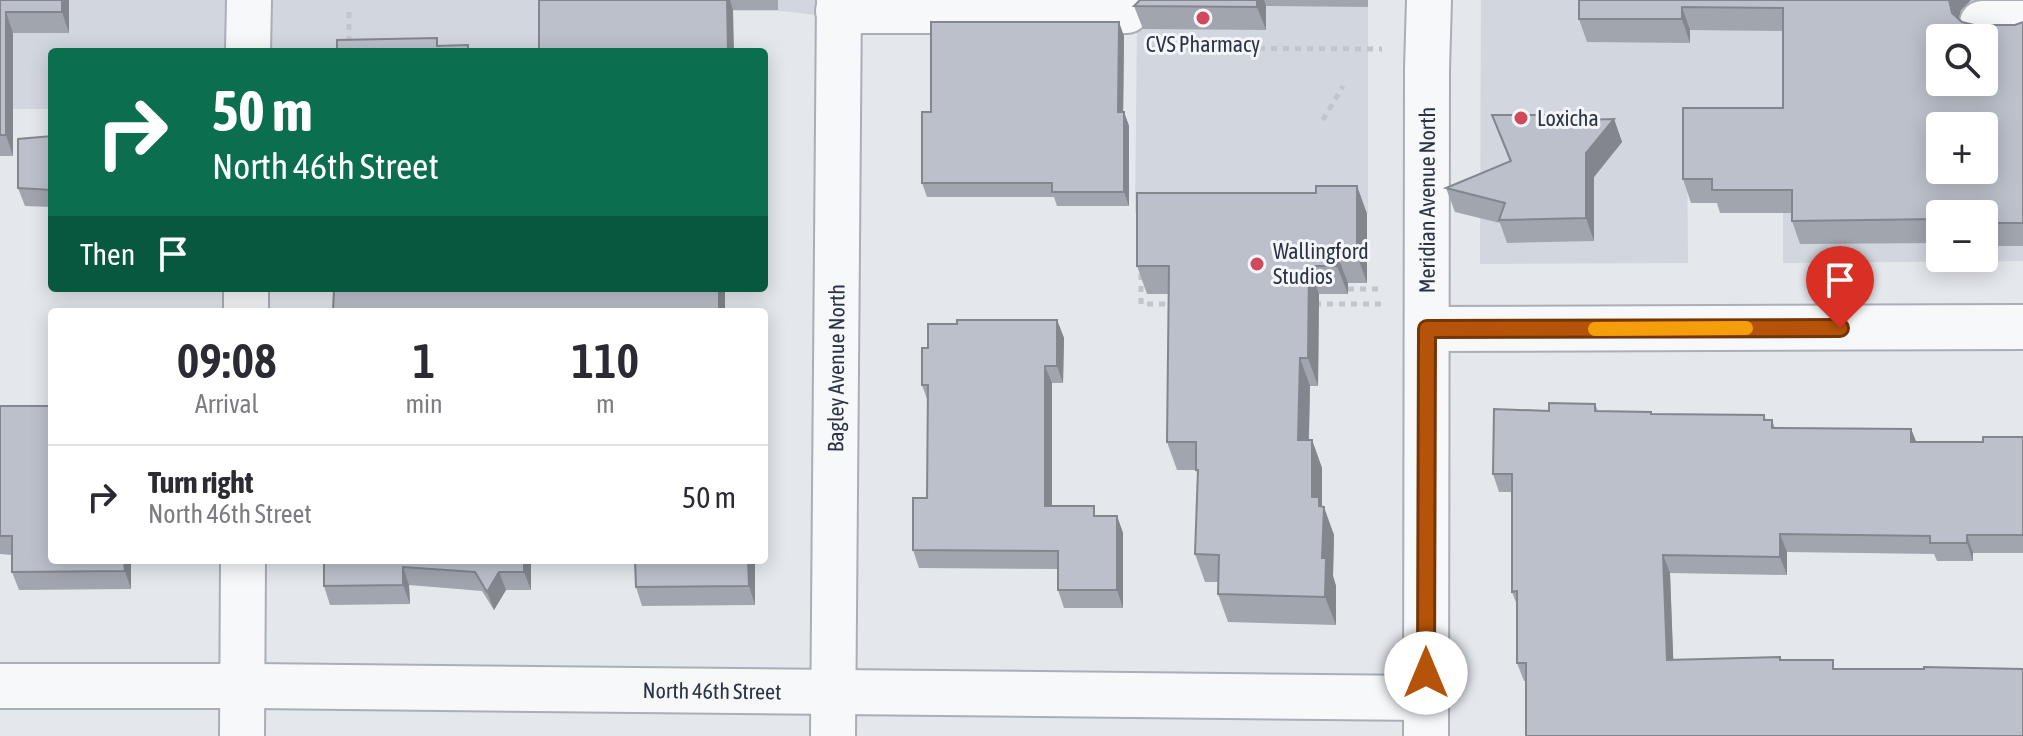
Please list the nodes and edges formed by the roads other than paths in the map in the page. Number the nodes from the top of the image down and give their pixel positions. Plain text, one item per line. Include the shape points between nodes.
1 (249, 0) edge
2 (1429, 0) edge
3 (838, 5) edge
4 (1137, 30) edge
5 (248, 48) edge
6 (2023, 327) edge
7 (1427, 329) junction
8 (243, 564) edge
9 (0, 686) edge
10 (242, 686) junction
11 (833, 692) junction
12 (1426, 717) edge
13 (242, 736) edge
14 (833, 736) edge

1 - 5 street
2 - 7 street, Meridian Avenue North
3 - 4 street
3 - 11 street, Bagley Avenue North
6 - 7 street
7 - 12 street, Meridian Avenue North
8 - 10 street
9 - 10 street, North 46th Street
10 - 11 street, North 46th Street
10 - 13 street
11 - 12 street, North 46th Street
11 - 14 street, Bagley Avenue North

